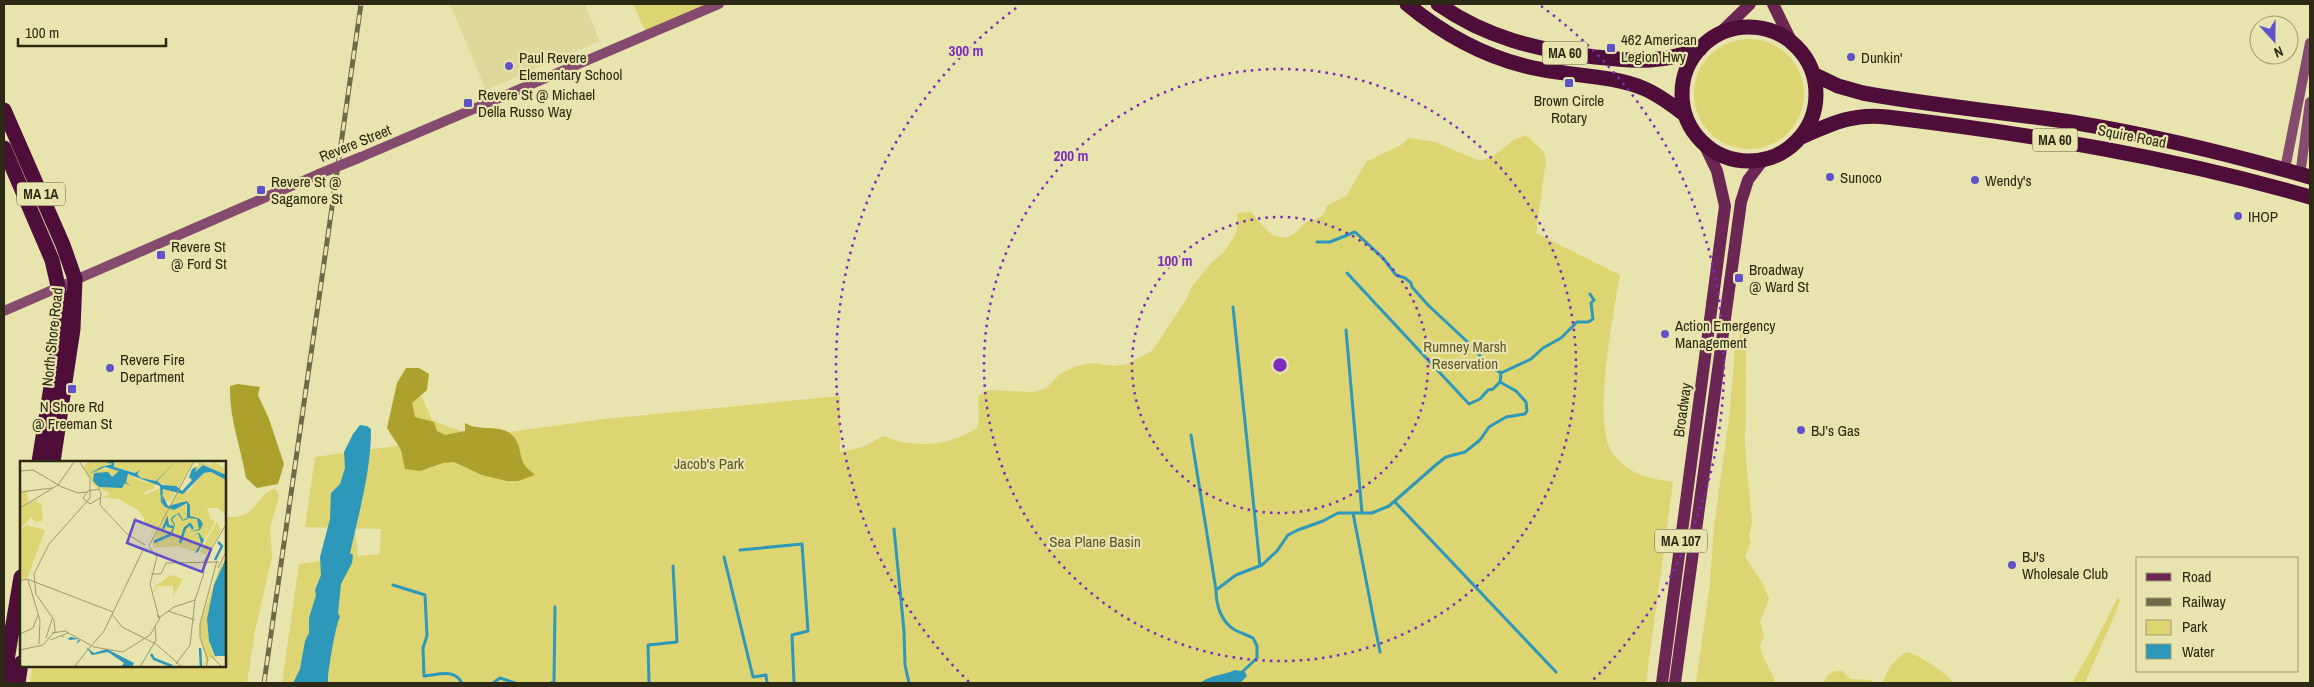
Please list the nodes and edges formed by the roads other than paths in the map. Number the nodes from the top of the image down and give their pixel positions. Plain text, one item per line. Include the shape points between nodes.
1 (719, 4) edge
2 (1407, 4) edge
3 (1438, 4) edge
4 (1750, 4) edge
5 (1773, 4) edge
6 (1719, 34) junction
7 (2310, 42) edge
8 (1792, 43) junction
9 (1700, 49) junction
10 (1813, 74) junction
11 (2310, 102) edge
12 (4, 110) edge
13 (1684, 114) junction
14 (1799, 138) junction
15 (1704, 144) junction
16 (4, 148) edge
17 (1763, 160) junction
18 (2286, 164) dead end
19 (2305, 173) edge
20 (2310, 197) edge
21 (75, 279) junction
22 (59, 286) junction
23 (4, 310) edge
24 (39, 461) edge
25 (53, 461) edge
26 (20, 583) edge
27 (20, 667) edge
28 (4, 678) edge
29 (18, 683) edge
30 (1662, 683) edge
31 (1675, 683) edge

1 - 21 main road, Revere Street, bridge
2 - 13 highway, MA 60 via 1451,36 1492,56 1527,66 1638,86
3 - 9 highway, MA 60 via 1492,34 1552,51 1640,61 1668,58
4 - 6 main road
5 - 8 main road
6 - 8 highway, MA 60 via 1752,28 1770,31
6 - 9 highway, MA 60
7 - 18 main road
8 - 10 highway, MA 60
9 - 13 highway via 1683,79
10 - 14 highway via 1814,108 1809,124
10 - 19 highway, Squire Road / MA 60 via 1863,93 2130,133
11 - 19 main road
12 - 21 highway, North Shore Road / MA 1A
13 - 15 highway, MA 60
14 - 17 highway, MA 60 via 1783,152
14 - 20 highway, Squire Road / MA 60 via 1845,119 1887,117 2119,150
15 - 17 highway, MA 60 via 1729,158
15 - 30 main road, Broadway / MA 107 via 1717,171 1725,206
16 - 22 highway, North Shore Road / MA 1A via 52,260
17 - 31 main road, Broadway / MA 107 via 1748,180 1741,202
21 - 22 main road, Revere Street
21 - 25 highway, North Shore Road / MA 1A via 73,329
22 - 23 main road, Revere Street
22 - 24 highway, North Shore Road / MA 1A via 62,317
26 - 28 highway
27 - 29 highway

